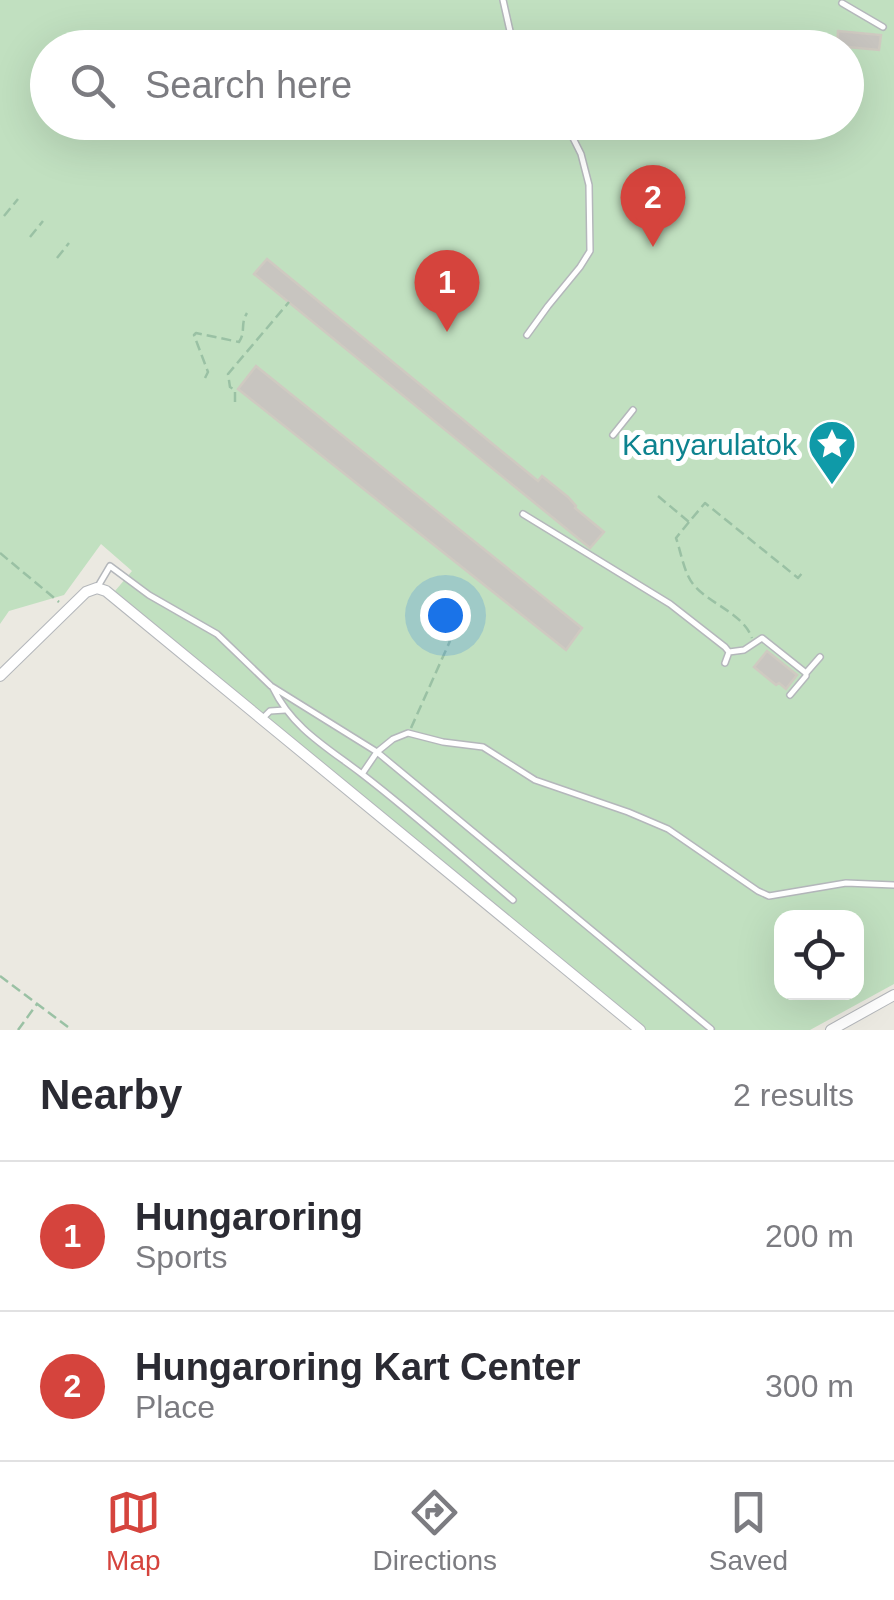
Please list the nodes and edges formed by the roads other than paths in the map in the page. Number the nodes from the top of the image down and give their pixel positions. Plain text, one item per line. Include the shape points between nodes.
1 (504, 0) edge
2 (842, 3) dead end
3 (884, 27) dead end
4 (510, 30) edge
5 (574, 140) edge
6 (527, 335) dead end
7 (633, 410) dead end
8 (614, 436) dead end
9 (524, 514) dead end
10 (97, 588) junction
11 (729, 652) junction
12 (820, 657) dead end
13 (726, 663) dead end
14 (806, 672) junction
15 (0, 676) edge
16 (271, 686) junction
17 (790, 695) dead end
18 (285, 710) junction
19 (262, 719) junction
20 (377, 752) junction
21 (362, 774) junction
22 (894, 885) edge
23 (513, 900) dead end
24 (894, 995) edge
25 (711, 1029) edge
26 (640, 1030) edge
27 (832, 1030) edge

1 - 4 lane
2 - 3 lane
5 - 6 lane via 590,185 590,251
7 - 8 lane
9 - 11 lane via 670,604
10 - 15 street
10 - 16 lane via 110,566 217,634
10 - 19 street
11 - 13 lane
11 - 14 lane via 762,638
12 - 14 lane
14 - 17 lane
16 - 18 lane
16 - 20 lane
18 - 19 lane
18 - 21 lane
19 - 26 street
20 - 21 lane
20 - 22 lane via 408,733 483,747 535,780 668,829 770,896 846,883
20 - 25 lane
21 - 23 lane
24 - 27 street

